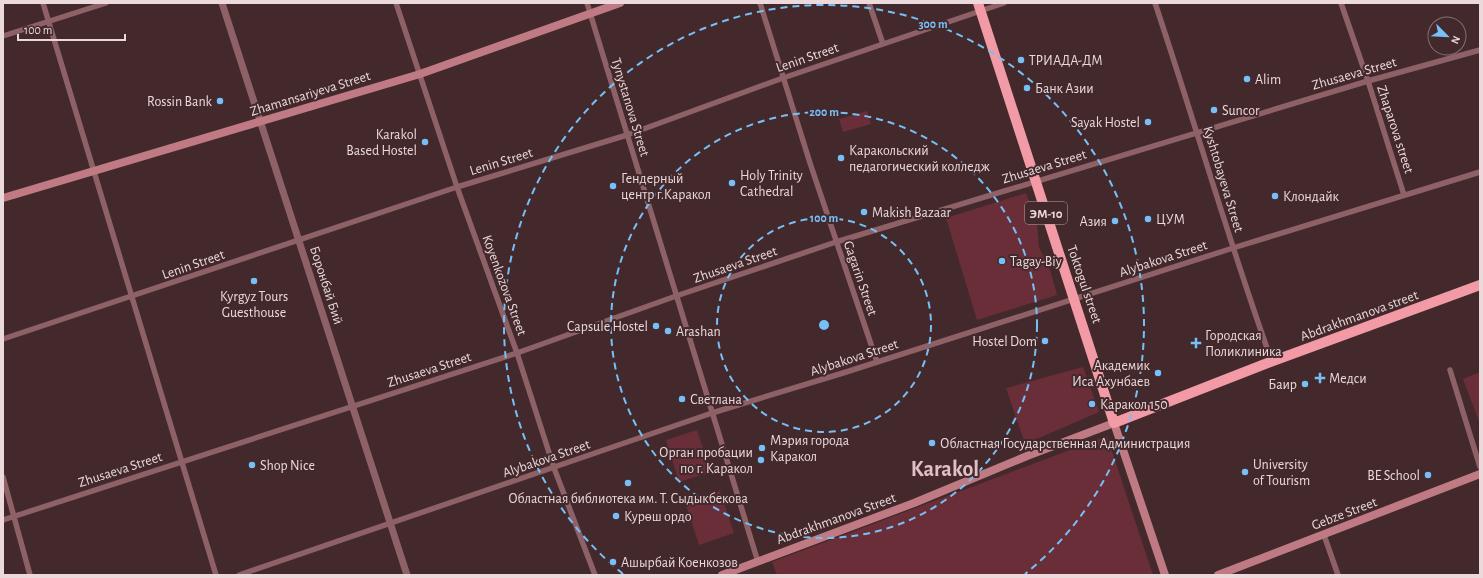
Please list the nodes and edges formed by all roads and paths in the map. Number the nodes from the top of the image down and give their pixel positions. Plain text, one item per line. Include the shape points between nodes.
1 (43, 3) edge
2 (106, 3) edge
3 (222, 3) edge
4 (396, 3) edge
5 (587, 3) edge
6 (620, 3) edge
7 (760, 3) edge
8 (869, 3) edge
9 (1004, 3) edge
10 (1155, 3) edge
11 (1341, 3) edge
12 (980, 7) edge
13 (591, 13) junction
14 (49, 20) junction
15 (3, 36) edge
16 (883, 44) junction
17 (1480, 50) edge
18 (420, 74) junction
19 (783, 78) junction
20 (1368, 81) junction
21 (260, 122) junction
22 (1198, 133) junction
23 (627, 135) junction
24 (94, 171) junction
25 (1480, 172) edge
26 (1035, 181) junction
27 (457, 188) junction
28 (1404, 195) junction
29 (3, 198) edge
30 (299, 241) junction
31 (836, 242) junction
32 (1233, 248) junction
33 (1480, 285) edge
34 (676, 296) junction
35 (132, 297) junction
36 (1075, 299) junction
37 (3, 339) edge
38 (517, 353) junction
39 (877, 362) junction
40 (1272, 362) junction
41 (1450, 370) dead end
42 (353, 407) junction
43 (712, 413) junction
44 (1114, 423) junction
45 (181, 461) junction
46 (1480, 467) edge
47 (554, 468) junction
48 (1480, 474) edge
49 (3, 477) edge
50 (15, 516) junction
51 (3, 520) edge
52 (391, 524) junction
53 (1324, 535) junction
54 (758, 562) junction
55 (30, 575) edge
56 (216, 575) edge
57 (239, 575) edge
58 (407, 575) edge
59 (595, 575) edge
60 (722, 575) edge
61 (1165, 575) edge
62 (1218, 575) edge
63 (1338, 575) edge

1 - 14 street
2 - 14 street
3 - 21 street, Боронбай Бий
4 - 18 street, Koyenkozova Street
5 - 13 street, Tynystanova Street
6 - 13 main road, Zhamansariyeva Street
7 - 19 street, Gagarin Street
8 - 16 street
9 - 12 street, Lenin Street
10 - 22 street, Kyshtobayeva Street
11 - 20 street, Zhaparova street
12 - 16 street, Lenin Street
12 - 26 highway, Toktogul street / ЭМ-10
13 - 18 main road, Zhamansariyeva Street
13 - 23 street, Tynystanova Street
14 - 15 street
14 - 24 street
16 - 19 street, Lenin Street
17 - 20 street, Zhusaeva Street
18 - 21 main road, Zhamansariyeva Street
18 - 27 street, Koyenkozova Street
19 - 23 street, Lenin Street
19 - 31 street, Gagarin Street
20 - 22 street, Zhusaeva Street
20 - 28 street, Zhaparova street
21 - 24 main road, Zhamansariyeva Street
21 - 30 street, Боронбай Бий
22 - 26 street, Zhusaeva Street
22 - 32 street, Kyshtobayeva Street
23 - 27 street, Lenin Street
23 - 34 street, Tynystanova Street
24 - 29 main road, Zhamansariyeva Street
24 - 35 street
25 - 28 street, Alybakova Street
26 - 31 street, Zhusaeva Street
26 - 36 highway, Toktogul street / ЭМ-10
27 - 30 street, Lenin Street
27 - 38 street, Koyenkozova Street
28 - 32 street, Alybakova Street
30 - 35 street, Lenin Street
30 - 42 street, Боронбай Бий
31 - 34 street, Zhusaeva Street
31 - 39 street, Gagarin Street
32 - 36 street, Alybakova Street
32 - 40 street, Kyshtobayeva Street
33 - 40 highway, Abdrakhmanova street
34 - 38 street, Zhusaeva Street
34 - 43 street, Tynystanova Street
35 - 37 street, Lenin Street
35 - 45 street
36 - 39 street, Alybakova Street
36 - 44 highway, Toktogul street / ЭМ-10
38 - 42 street, Zhusaeva Street
38 - 47 street, Koyenkozova Street
39 - 43 street, Alybakova Street
40 - 44 highway, Abdrakhmanova street
41 - 46 street
42 - 45 street, Zhusaeva Street
42 - 52 street, Боронбай Бий
43 - 47 street, Alybakova Street
43 - 54 street, Tynystanova Street
44 - 54 main road, Abdrakhmanova Street
44 - 61 main road, Toktogul street
45 - 50 street, Zhusaeva Street
45 - 56 street
47 - 52 street, Alybakova Street
47 - 59 street, Koyenkozova Street
48 - 53 main road, Gebze Street
49 - 50 street
50 - 51 street, Zhusaeva Street
50 - 55 street
52 - 57 street, Alybakova Street
52 - 58 street, Боронбай Бий
53 - 62 main road, Gebze Street
53 - 63 street
54 - 60 main road, Abdrakhmanova Street

